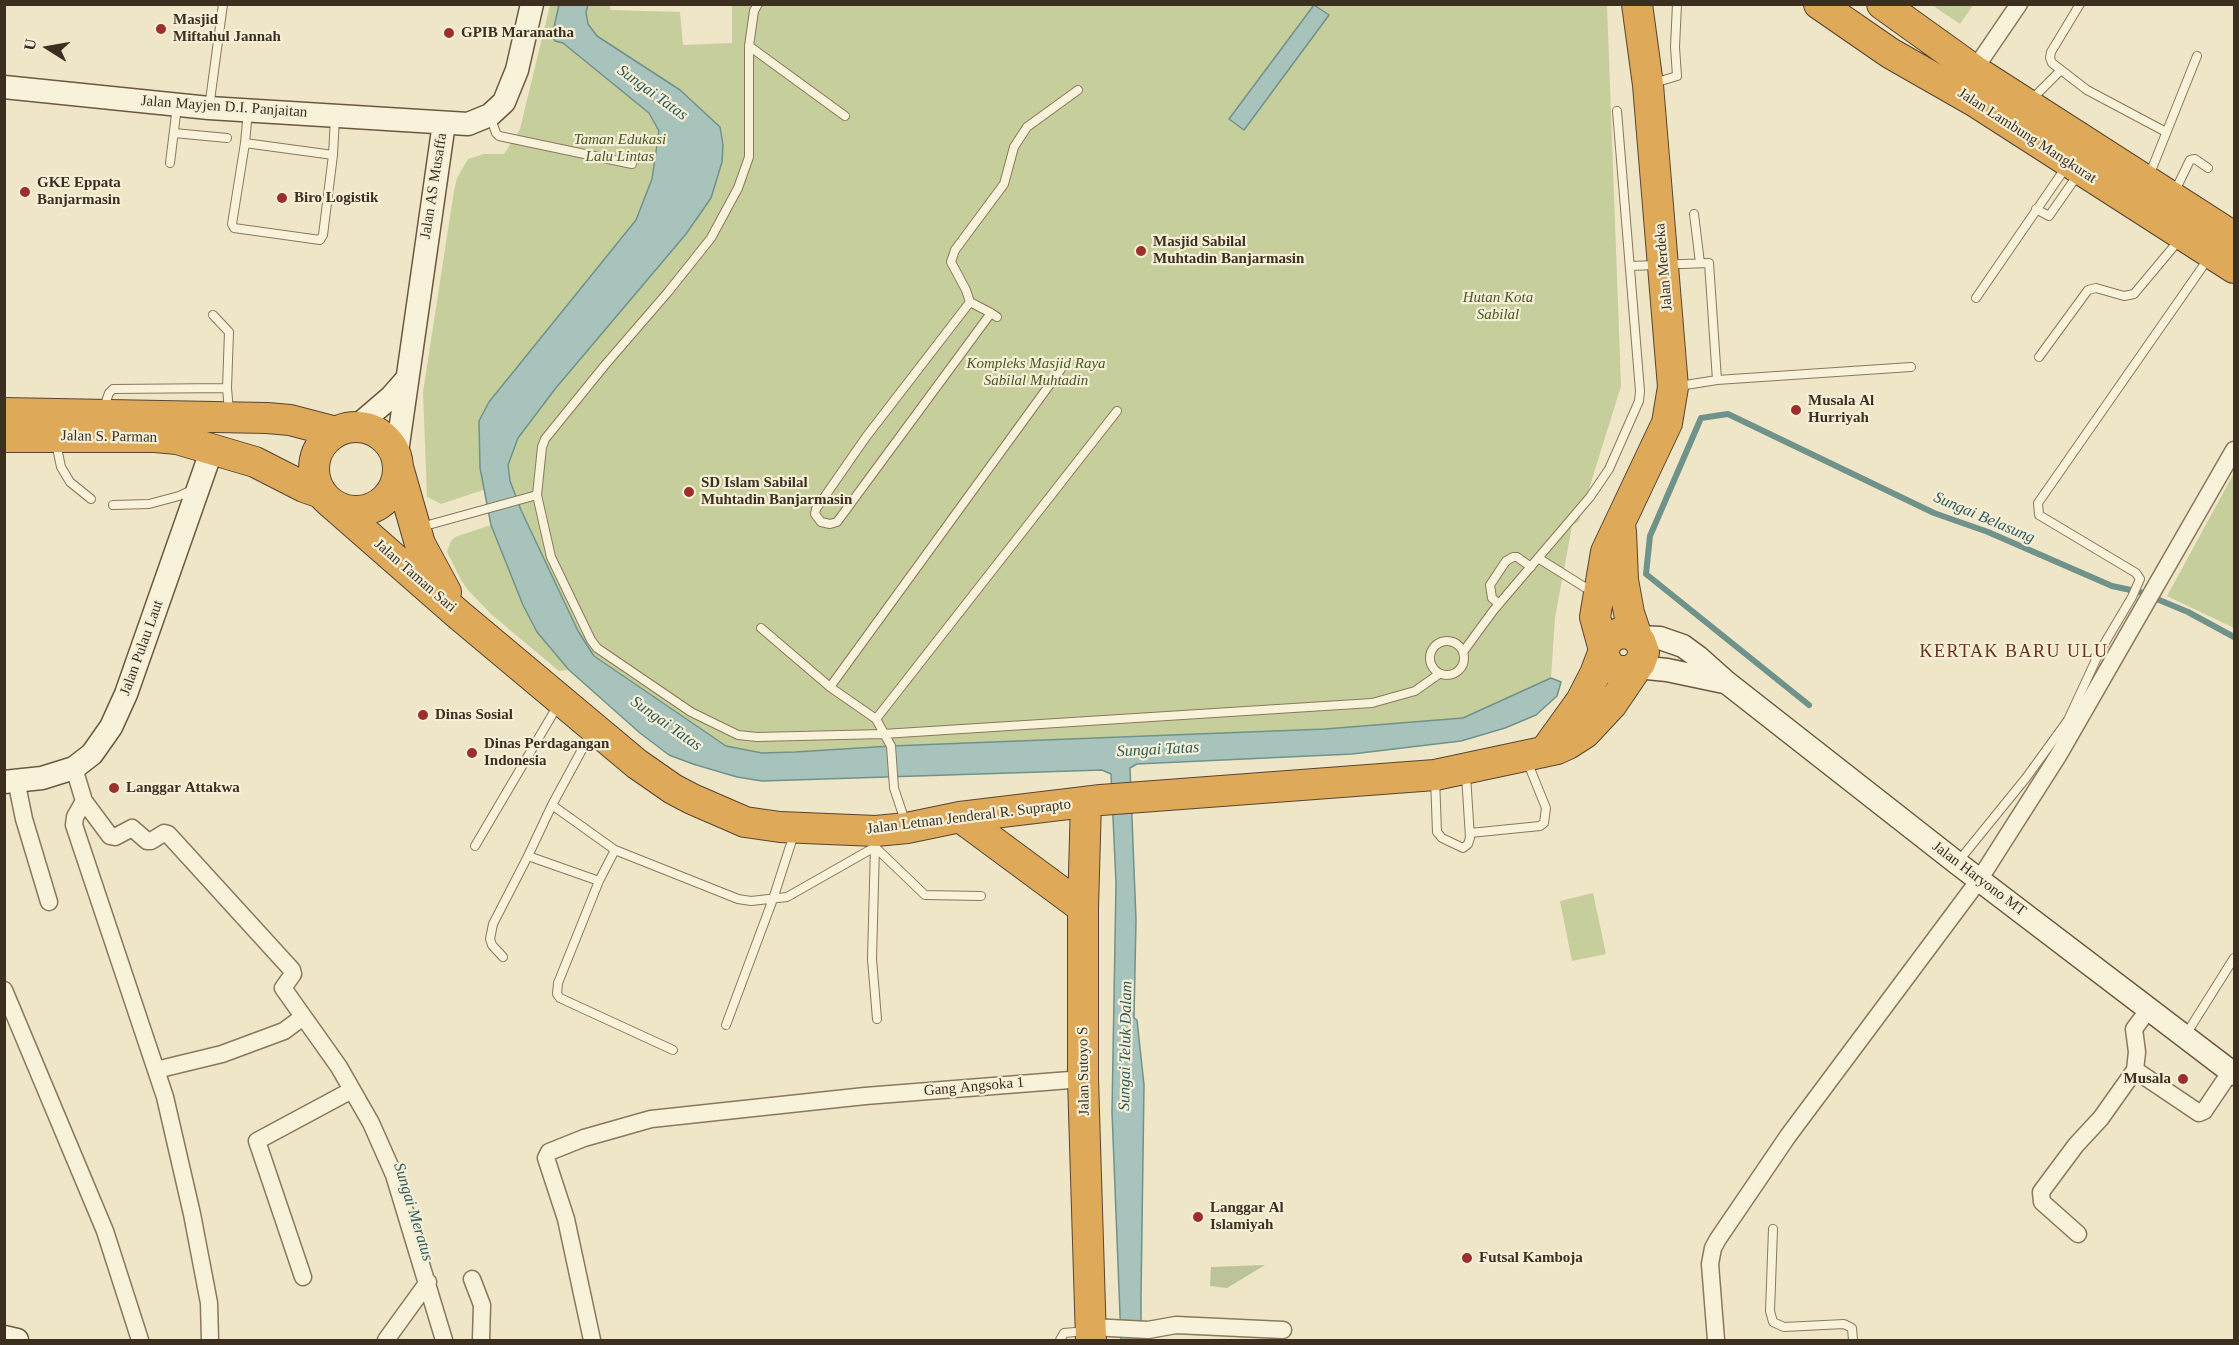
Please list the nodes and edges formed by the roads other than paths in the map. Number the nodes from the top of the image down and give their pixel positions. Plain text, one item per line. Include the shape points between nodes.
1 (223, 4) edge
2 (532, 4) edge
3 (758, 4) edge
4 (1637, 4) edge
5 (1677, 4) edge
6 (1819, 4) edge
7 (1882, 4) edge
8 (2019, 4) edge
9 (2080, 4) edge
10 (749, 46) junction
11 (2197, 56) dead end
12 (1974, 70) junction
13 (2061, 70) junction
14 (1661, 81) junction
15 (4, 87) edge
16 (1078, 90) dead end
17 (2027, 104) junction
18 (177, 105) junction
19 (209, 108) junction
20 (248, 111) junction
21 (1617, 111) dead end
22 (335, 115) junction
23 (490, 115) junction
24 (845, 116) dead end
25 (444, 123) junction
26 (2166, 132) junction
27 (174, 133) junction
28 (227, 138) dead end
29 (245, 143) junction
30 (333, 155) junction
31 (2070, 155) junction
32 (170, 163) dead end
33 (632, 164) dead end
34 (2208, 168) dead end
35 (2146, 182) junction
36 (2036, 209) junction
37 (1694, 214) dead end
38 (2171, 218) junction
39 (2227, 253) edge
40 (1700, 263) junction
41 (1664, 264) junction
42 (1630, 266) junction
43 (1976, 298) dead end
44 (970, 302) junction
45 (213, 315) dead end
46 (2039, 357) dead end
47 (1911, 367) dead end
48 (1061, 369) dead end
49 (406, 380) junction
50 (1717, 381) junction
51 (1690, 384) junction
52 (227, 388) junction
53 (1117, 411) dead end
54 (4, 413) edge
55 (98, 415) junction
56 (229, 418) junction
57 (346, 430) junction
58 (54, 436) junction
59 (4, 437) edge
60 (212, 449) junction
61 (2235, 450) edge
62 (397, 463) junction
63 (200, 486) junction
64 (537, 495) junction
65 (326, 498) junction
66 (91, 499) dead end
67 (113, 505) dead end
68 (1621, 519) junction
69 (415, 529) junction
70 (1538, 558) junction
71 (1531, 567) junction
72 (2143, 593) junction
73 (1597, 595) junction
74 (1499, 604) junction
75 (459, 615) junction
76 (761, 628) dead end
77 (1637, 637) junction
78 (1604, 650) junction
79 (1463, 652) junction
80 (1637, 667) junction
81 (1439, 674) junction
82 (1726, 682) junction
83 (830, 687) junction
84 (561, 700) junction
85 (876, 719) junction
86 (594, 728) junction
87 (883, 734) junction
88 (1535, 753) junction
89 (74, 768) junction
90 (1466, 769) junction
91 (1435, 775) junction
92 (10, 781) edge
93 (84, 801) junction
94 (1093, 801) junction
95 (552, 805) junction
96 (960, 817) junction
97 (794, 828) junction
98 (907, 828) junction
99 (1470, 833) junction
100 (876, 839) junction
101 (475, 846) dead end
102 (615, 850) junction
103 (528, 856) junction
104 (1957, 863) junction
105 (1979, 880) junction
106 (599, 881) junction
107 (981, 896) dead end
108 (773, 899) junction
109 (49, 902) dead end
110 (1083, 908) junction
111 (503, 957) dead end
112 (2235, 958) edge
113 (4, 990) edge
114 (2149, 1009) junction
115 (303, 1017) junction
116 (877, 1019) dead end
117 (726, 1025) dead end
118 (2185, 1036) junction
119 (674, 1050) dead end
120 (156, 1070) junction
121 (2135, 1070) junction
122 (2233, 1072) edge
123 (1083, 1079) junction
124 (352, 1090) junction
125 (1773, 1229) dead end
126 (2078, 1234) dead end
127 (303, 1277) dead end
128 (472, 1279) dead end
129 (423, 1288) junction
130 (1283, 1330) dead end
131 (1097, 1332) edge
132 (4, 1337) edge
133 (17, 1341) edge
134 (140, 1341) edge
135 (210, 1341) edge
136 (386, 1341) edge
137 (444, 1341) edge
138 (481, 1341) edge
139 (592, 1341) edge
140 (1060, 1341) edge
141 (1716, 1341) edge
142 (1853, 1341) edge

1 - 19 lane
2 - 23 street via 517,70 504,102
3 - 10 lane
4 - 14 highway, Jalan Merdeka
5 - 14 lane via 1677,76
6 - 31 highway, Jalan Lambung Mangkurat via 1890,53
7 - 12 highway, Jalan Lambung Mangkurat
8 - 12 street
9 - 13 lane via 2051,52 2050,60
10 - 24 lane
10 - 64 lane via 749,157 738,188 711,238 545,439
11 - 26 lane
12 - 17 highway, Jalan Lambung Mangkurat
13 - 17 lane
13 - 26 lane via 2087,90
14 - 41 highway, Jalan Merdeka
15 - 18 street, Jalan Mayjen D.I. Panjaitan
16 - 44 lane via 1027,127 1014,147 1004,184 955,249 951,262
17 - 31 highway, Jalan Lambung Mangkurat
18 - 19 street, Jalan Mayjen D.I. Panjaitan
18 - 27 lane
19 - 20 street, Jalan Mayjen D.I. Panjaitan
20 - 22 street, Jalan Mayjen D.I. Panjaitan
20 - 29 lane
21 - 42 lane
22 - 25 street, Jalan Mayjen D.I. Panjaitan
22 - 30 lane
23 - 25 street, Jalan AS Musaffa via 468,124
23 - 33 lane via 499,136
25 - 49 street, Jalan AS Musaffa
26 - 35 lane
27 - 28 lane
27 - 32 lane
29 - 30 lane
29 - 30 lane via 232,224 238,230 320,240
31 - 35 highway, Jalan Lambung Mangkurat
31 - 36 lane
31 - 36 lane via 2049,216
31 - 38 highway, Jalan Lambung Mangkurat
34 - 38 lane via 2190,160
35 - 38 highway, Jalan Lambung Mangkurat
36 - 43 lane
37 - 40 lane
38 - 39 highway, Jalan Lambung Mangkurat
38 - 39 highway, Jalan Lambung Mangkurat
38 - 46 lane via 2134,294 2124,297 2096,288 2088,290
39 - 72 lane via 2037,507 2038,515 2136,573
40 - 41 lane
40 - 50 lane via 1709,263
41 - 42 lane
41 - 51 highway, Jalan Merdeka
42 - 70 lane via 1639,401 1609,469
44 - 44 lane via 816,509 821,522 837,522 994,315
45 - 52 lane via 229,333
47 - 50 lane
48 - 83 lane
49 - 57 street via 391,398
49 - 62 street, Jalan AS Musaffa
50 - 51 lane
51 - 68 highway, Jalan Merdeka
52 - 55 lane via 112,389
52 - 56 lane
53 - 85 lane
54 - 55 highway, Jalan S. Parman
55 - 56 highway, Jalan S. Parman
56 - 57 highway via 290,420
57 - 62 highway via 364,428 378,433 388,442
57 - 65 highway via 325,441 317,453 315,481
58 - 59 highway, Jalan S. Parman
58 - 60 highway, Jalan S. Parman via 155,437
58 - 66 lane via 61,467 70,482
60 - 63 street, Jalan Pulau Laut
60 - 65 highway, Jalan Taman Sari via 255,462
61 - 72 street
62 - 65 highway via 391,493 369,509 343,509
62 - 69 highway, Jalan Taman Sari
63 - 67 lane via 149,504
63 - 89 street, Jalan Pulau Laut via 126,694 111,727 92,754
64 - 69 lane
64 - 87 lane via 556,571 591,640 606,655 691,712 738,735
65 - 75 highway, Jalan Taman Sari
68 - 73 highway, Jalan Merdeka via 1606,552
68 - 77 highway via 1623,580
69 - 75 highway, Jalan Taman Sari via 426,558
70 - 71 lane
70 - 73 lane
71 - 74 lane
71 - 74 lane via 1517,557 1506,561 1490,585 1491,595
72 - 104 lane via 2100,651 2068,720
72 - 105 street via 2058,756
73 - 78 highway, Jalan Merdeka via 1596,624
74 - 79 lane
75 - 84 highway, Jalan Letnan Jenderal R. Suprapto
76 - 83 lane
77 - 78 highway via 1626,632 1614,635
77 - 80 highway via 1644,652
77 - 82 street, Jalan Haryono MT via 1660,638 1683,646
78 - 80 highway via 1607,663 1617,671
78 - 88 highway via 1581,701
79 - 81 lane via 1461,669 1451,676
79 - 81 lane via 1451,642 1440,642 1432,650 1430,660
80 - 82 street, Jalan Haryono MT via 1667,669
80 - 88 highway, Jalan Letnan Jenderal R. Suprapto via 1612,704 1585,733 1557,749
81 - 87 lane via 1415,691 1372,703
82 - 104 street, Jalan Haryono MT
83 - 85 lane
84 - 86 highway, Jalan Letnan Jenderal R. Suprapto
84 - 101 lane
85 - 87 lane
86 - 95 lane
86 - 97 highway, Jalan Letnan Jenderal R. Suprapto via 637,764 692,799 745,822
87 - 98 lane via 891,746 892,779
88 - 90 highway, Jalan Letnan Jenderal R. Suprapto
88 - 99 lane via 1546,808 1544,822 1540,826
89 - 92 street, Jalan Pulau Laut
89 - 93 street
90 - 91 highway, Jalan Letnan Jenderal R. Suprapto
90 - 99 lane
91 - 94 highway, Jalan Letnan Jenderal R. Suprapto
91 - 99 lane via 1440,836 1463,848
92 - 109 street
93 - 115 street via 110,836 132,828 147,841 164,832 168,834 292,970 283,988
93 - 120 street via 74,825
94 - 96 highway, Jalan Letnan Jenderal R. Suprapto
94 - 110 highway, Jalan Sutoyo S
95 - 102 lane
95 - 103 lane
96 - 98 highway, Jalan Letnan Jenderal R. Suprapto
96 - 110 highway
97 - 100 highway, Jalan Letnan Jenderal R. Suprapto
97 - 108 lane
98 - 100 highway, Jalan Letnan Jenderal R. Suprapto
100 - 107 lane via 925,895
100 - 108 lane via 787,897
100 - 116 lane via 872,959
102 - 106 lane
102 - 108 lane via 738,899
103 - 106 lane
103 - 111 lane via 493,924 490,939
104 - 105 street, Jalan Haryono MT
105 - 114 street, Jalan Haryono MT
105 - 141 street via 1788,1136 1713,1248 1710,1264
106 - 119 lane via 557,994
108 - 117 lane
110 - 123 highway, Jalan Sutoyo S
112 - 118 lane
113 - 134 street via 105,1231
114 - 118 street, Jalan Haryono MT
114 - 121 street via 2134,1029
115 - 120 street via 284,1031 222,1054
115 - 124 street
118 - 122 street, Jalan Haryono MT
120 - 135 street via 192,1214 209,1303
121 - 122 street via 2199,1113
121 - 126 street via 2041,1192 2042,1202
123 - 131 highway, Jalan Sutoyo S
123 - 139 street, Gang Angsoka 1 via 865,1096 651,1119 549,1152 546,1158 566,1219
124 - 127 street via 257,1141
124 - 129 street via 394,1175
125 - 142 lane via 1773,1322 1784,1327 1844,1324 1852,1328
128 - 138 street via 482,1310
129 - 136 street
129 - 137 street
130 - 131 street via 1176,1325
131 - 140 lane via 1067,1331
132 - 133 street

